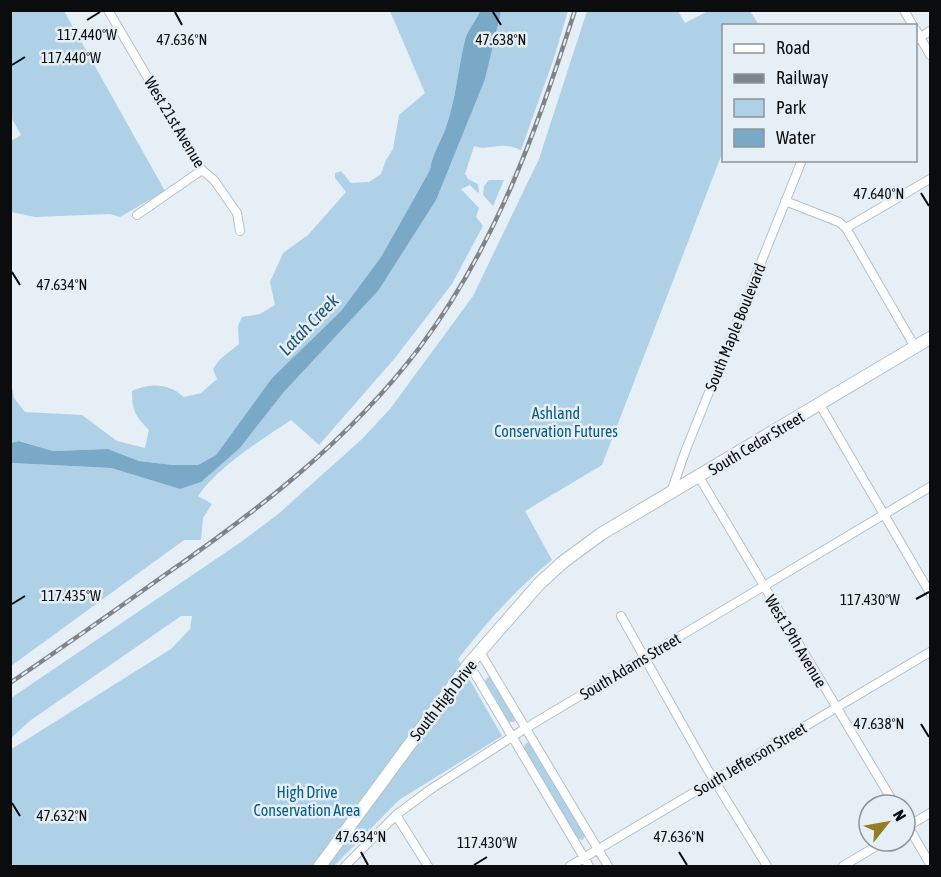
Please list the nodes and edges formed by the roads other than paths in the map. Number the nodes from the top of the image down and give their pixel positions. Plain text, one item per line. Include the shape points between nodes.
1 (108, 10) edge
2 (904, 10) edge
3 (912, 24) edge
4 (930, 31) edge
5 (917, 36) edge
6 (930, 55) edge
7 (801, 162) edge
8 (202, 170) junction
9 (930, 179) edge
10 (785, 201) junction
11 (138, 214) dead end
12 (846, 228) junction
13 (240, 231) dead end
14 (930, 338) edge
15 (915, 347) junction
16 (820, 405) junction
17 (699, 477) junction
18 (930, 487) edge
19 (670, 494) junction
20 (884, 515) junction
21 (581, 547) joint
22 (764, 588) junction
23 (930, 593) edge
24 (621, 616) dead end
25 (480, 652) junction
26 (930, 652) edge
27 (643, 658) junction
28 (469, 664) junction
29 (836, 708) junction
30 (526, 728) junction
31 (512, 737) junction
32 (714, 780) junction
33 (888, 793) edge
34 (396, 815) junction
35 (917, 843) edge
36 (598, 850) junction
37 (866, 853) edge
38 (584, 858) junction
39 (930, 864) edge
40 (320, 867) edge
41 (345, 867) edge
42 (428, 867) edge
43 (570, 867) edge
44 (589, 867) edge
45 (608, 867) edge
46 (767, 867) edge
47 (843, 867) edge

1 - 8 street, West 21st Avenue
2 - 3 street
4 - 5 street
5 - 6 street
7 - 10 street, South Maple Boulevard
8 - 11 street
8 - 13 street, West 21st Avenue via 237,213
9 - 12 street
10 - 12 street
10 - 19 street, South Maple Boulevard
12 - 15 street
14 - 15 main road, South Cedar Street
15 - 16 main road, South Cedar Street
16 - 17 main road, South Cedar Street
16 - 20 street
17 - 19 main road, South Cedar Street
17 - 22 street, West 19th Avenue
18 - 20 street, South Adams Street
19 - 21 main road, South Cedar Street
20 - 22 street, South Adams Street
20 - 23 street
21 - 25 main road, South High Drive via 539,584
22 - 27 street, South Adams Street
22 - 29 street, West 19th Avenue
24 - 27 street
25 - 28 main road, South High Drive
25 - 30 street
26 - 29 street, South Jefferson Street
27 - 30 street, South Adams Street
27 - 32 street
28 - 31 street
28 - 40 main road, South High Drive
29 - 32 street, South Jefferson Street
29 - 33 street, West 19th Avenue
30 - 31 street, South Adams Street
30 - 36 street
31 - 34 street, South Adams Street
31 - 38 street
32 - 36 street, South Jefferson Street
32 - 46 street
34 - 41 street, South Adams Street
34 - 42 street
35 - 39 street
36 - 38 street, South Jefferson Street
36 - 45 street
37 - 47 street
38 - 43 street, South Jefferson Street
38 - 44 street

